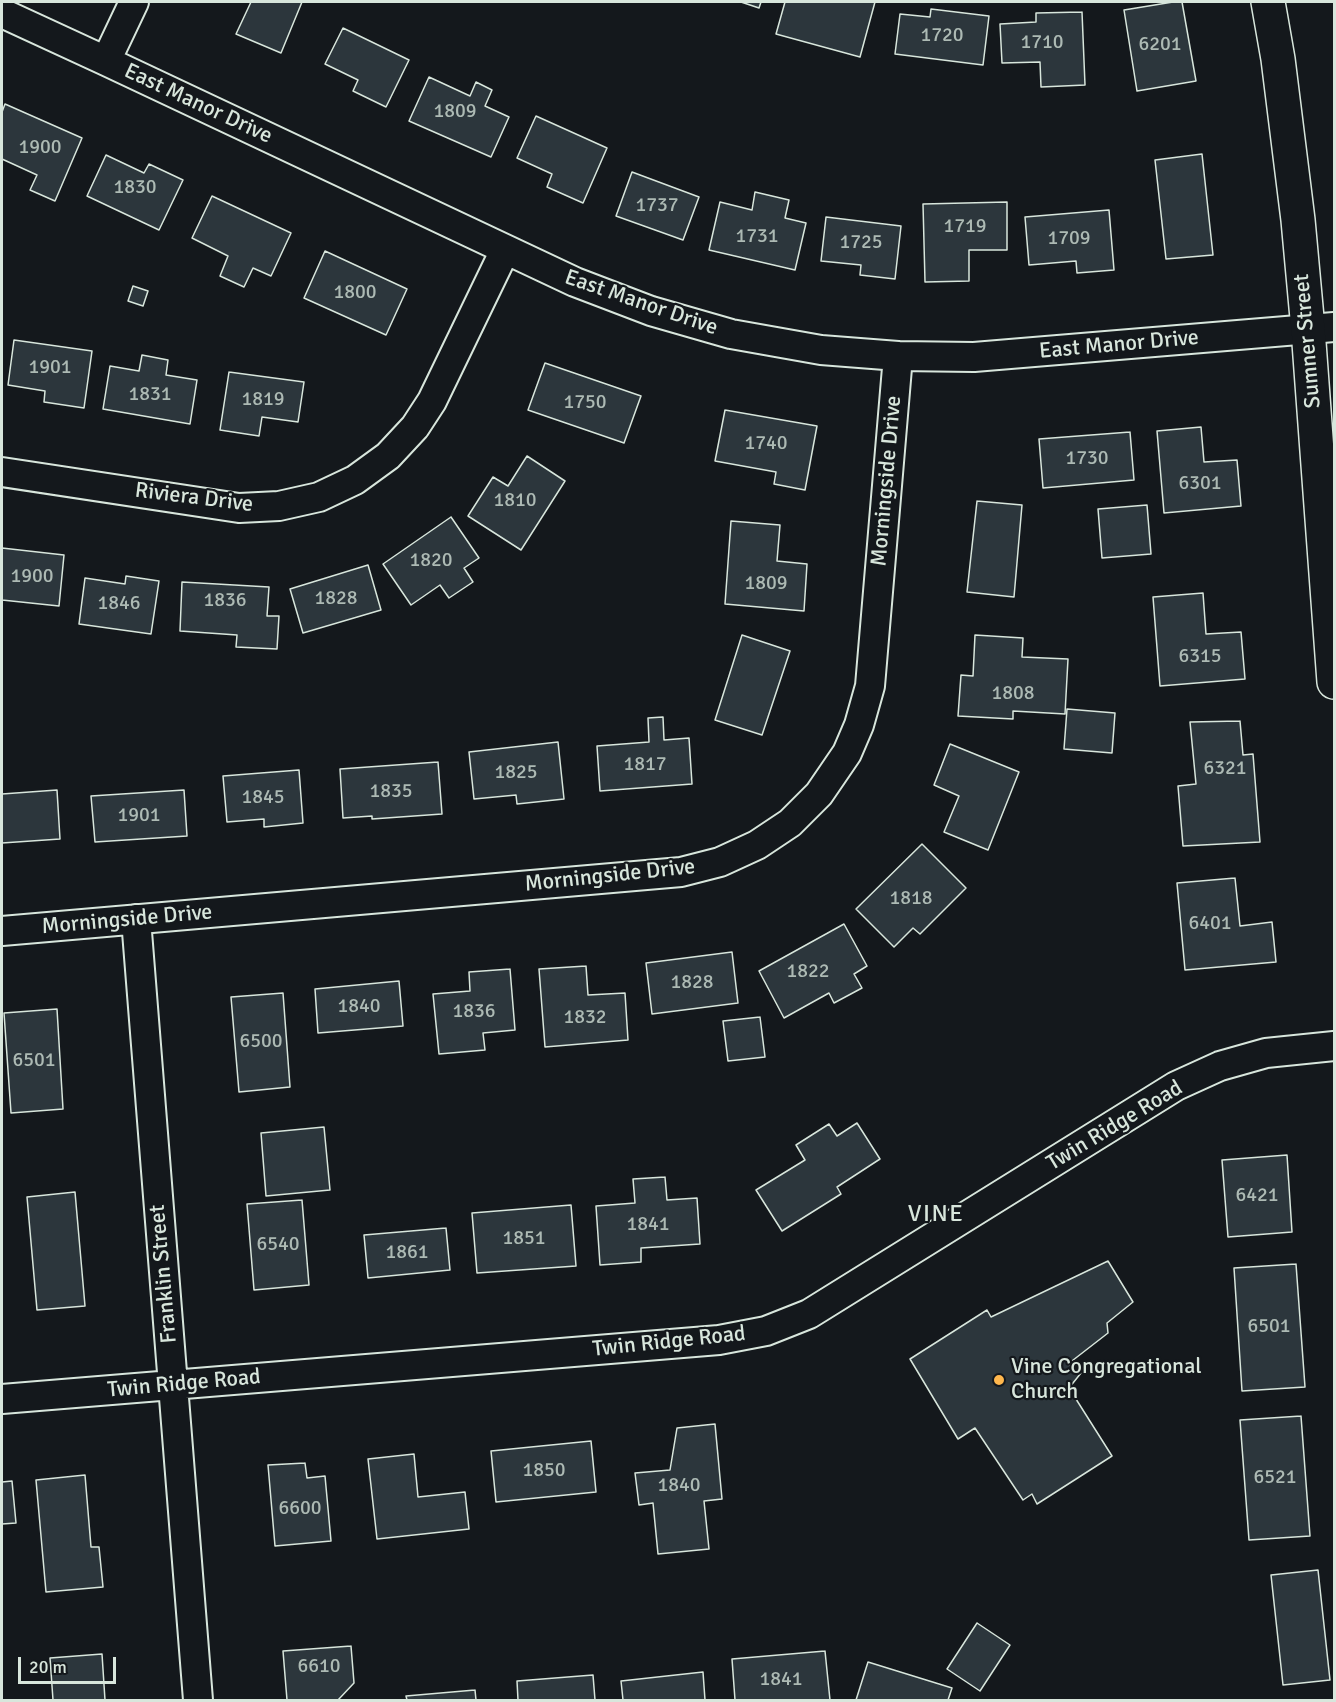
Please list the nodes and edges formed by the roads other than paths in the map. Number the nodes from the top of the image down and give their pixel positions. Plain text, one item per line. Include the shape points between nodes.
1 (134, 2) edge
2 (1268, 2) edge
3 (2, 14) edge
4 (106, 61) junction
5 (505, 250) junction
6 (1321, 328) edge
7 (898, 356) junction
8 (2, 472) edge
9 (1335, 682) edge
10 (136, 919) junction
11 (2, 931) edge
12 (1335, 1046) edge
13 (173, 1384) junction
14 (2, 1399) edge
15 (198, 1701) edge

1 - 4 street
2 - 6 street, Sumner Street via 1298,220
3 - 4 street, East Manor Drive
4 - 5 street, East Manor Drive
5 - 7 street, East Manor Drive via 640,307 731,334 821,350
5 - 8 street, Riviera Drive via 416,427 388,456 355,480 318,497 279,506 238,508
6 - 7 street, East Manor Drive via 974,357
6 - 9 street, Sumner Street
7 - 10 street, Morningside Drive via 870,686 847,753 819,794 790,823 757,845 720,862 681,872
10 - 11 street, Morningside Drive
10 - 13 street, Franklin Street
12 - 13 street, Twin Ridge Road via 1266,1053 1220,1066 1176,1086 809,1314 766,1331 719,1340
13 - 14 street, Twin Ridge Road
13 - 15 street, Franklin Street

